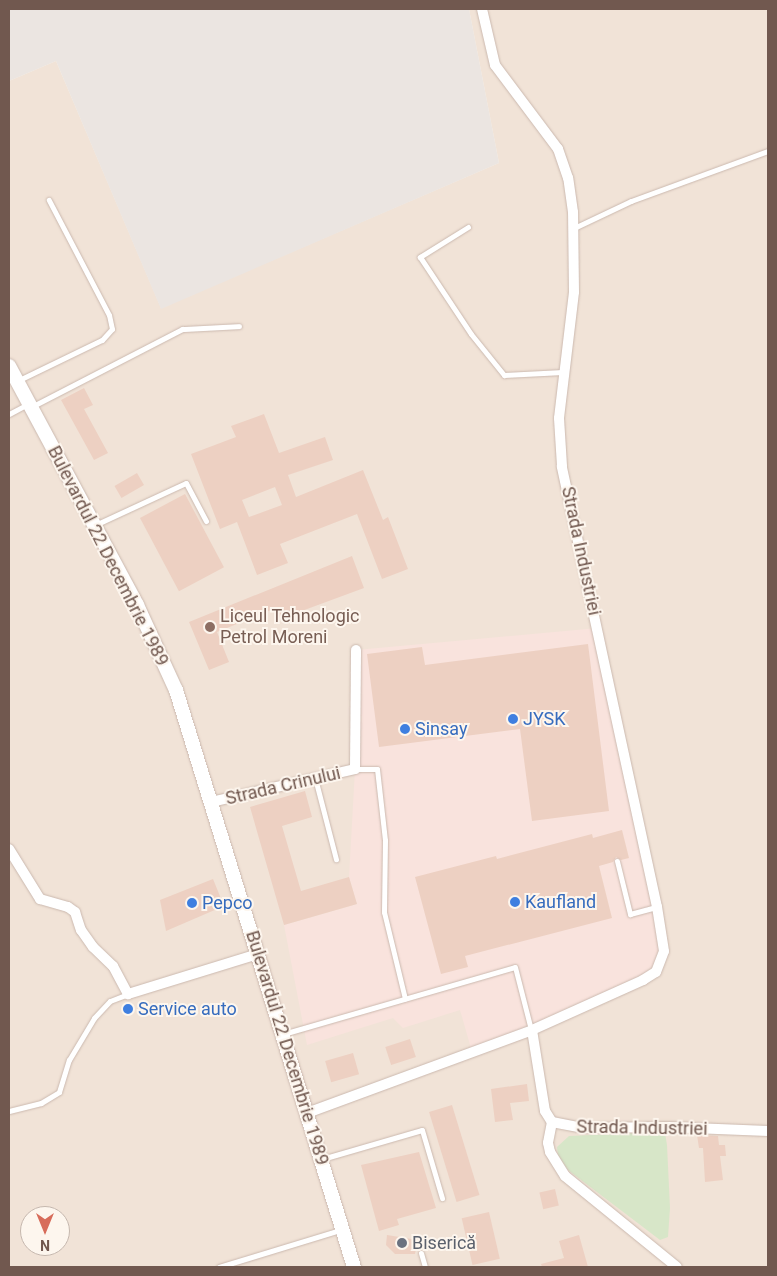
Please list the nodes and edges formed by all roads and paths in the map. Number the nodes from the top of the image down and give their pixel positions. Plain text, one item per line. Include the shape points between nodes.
1 (482, 9) edge
2 (768, 150) edge
3 (48, 200) dead end
4 (468, 227) dead end
5 (573, 228) junction
6 (239, 326) dead end
7 (9, 366) edge
8 (564, 372) junction
9 (16, 381) junction
10 (30, 406) junction
11 (9, 414) edge
12 (206, 521) dead end
13 (94, 526) junction
14 (356, 650) dead end
15 (355, 769) junction
16 (314, 778) junction
17 (212, 802) junction
18 (9, 849) edge
19 (336, 859) dead end
20 (617, 861) dead end
21 (657, 907) junction
22 (258, 954) junction
23 (128, 994) junction
24 (405, 999) junction
25 (532, 1030) junction
26 (283, 1034) junction
27 (9, 1110) edge
28 (307, 1113) junction
29 (552, 1122) junction
30 (768, 1132) edge
31 (322, 1159) junction
32 (442, 1198) dead end
33 (343, 1229) junction
34 (421, 1253) dead end
35 (219, 1267) edge
36 (354, 1267) edge
37 (425, 1267) edge
38 (677, 1267) edge

1 - 5 street, Strada Industriei via 495,65 558,149 568,178
2 - 5 lane via 632,201
3 - 9 lane via 109,316 112,329 102,340
4 - 8 lane via 420,257 471,334 504,375
5 - 8 street, Strada Industriei via 572,331
6 - 10 lane via 182,329
7 - 9 main road, Bulevardul 22 Decembrie 1989
8 - 21 street, Strada Industriei via 559,418 562,466
9 - 10 main road, Bulevardul 22 Decembrie 1989
10 - 11 lane
10 - 13 main road, Bulevardul 22 Decembrie 1989
12 - 13 lane via 186,483
13 - 17 main road, Bulevardul 22 Decembrie 1989 via 137,605 176,690
14 - 15 street, Strada Crinului
15 - 16 street, Strada Crinului
15 - 24 lane via 377,768 385,840 384,912
16 - 17 street, Strada Crinului
16 - 19 lane
17 - 22 main road, Bulevardul 22 Decembrie 1989
18 - 23 street via 40,899 75,912 81,930 92,947 113,966
20 - 21 lane via 630,914
21 - 25 street, Strada Industriei via 664,951 656,972
22 - 23 street
22 - 26 main road, Bulevardul 22 Decembrie 1989
23 - 27 lane via 110,1001 94,1018 69,1060 59,1092 42,1103
24 - 25 lane via 515,967
24 - 26 lane
25 - 28 street, Strada Industriei
25 - 29 street, Strada Industriei via 545,1111
26 - 28 main road, Bulevardul 22 Decembrie 1989
28 - 31 main road, Bulevardul 22 Decembrie 1989
29 - 30 street, Strada Industriei via 582,1128 668,1127
29 - 38 street via 548,1143 550,1152 565,1176
31 - 32 lane via 422,1130
31 - 33 main road, Bulevardul 22 Decembrie 1989
33 - 35 lane
33 - 36 main road, Bulevardul 22 Decembrie 1989
34 - 37 lane

